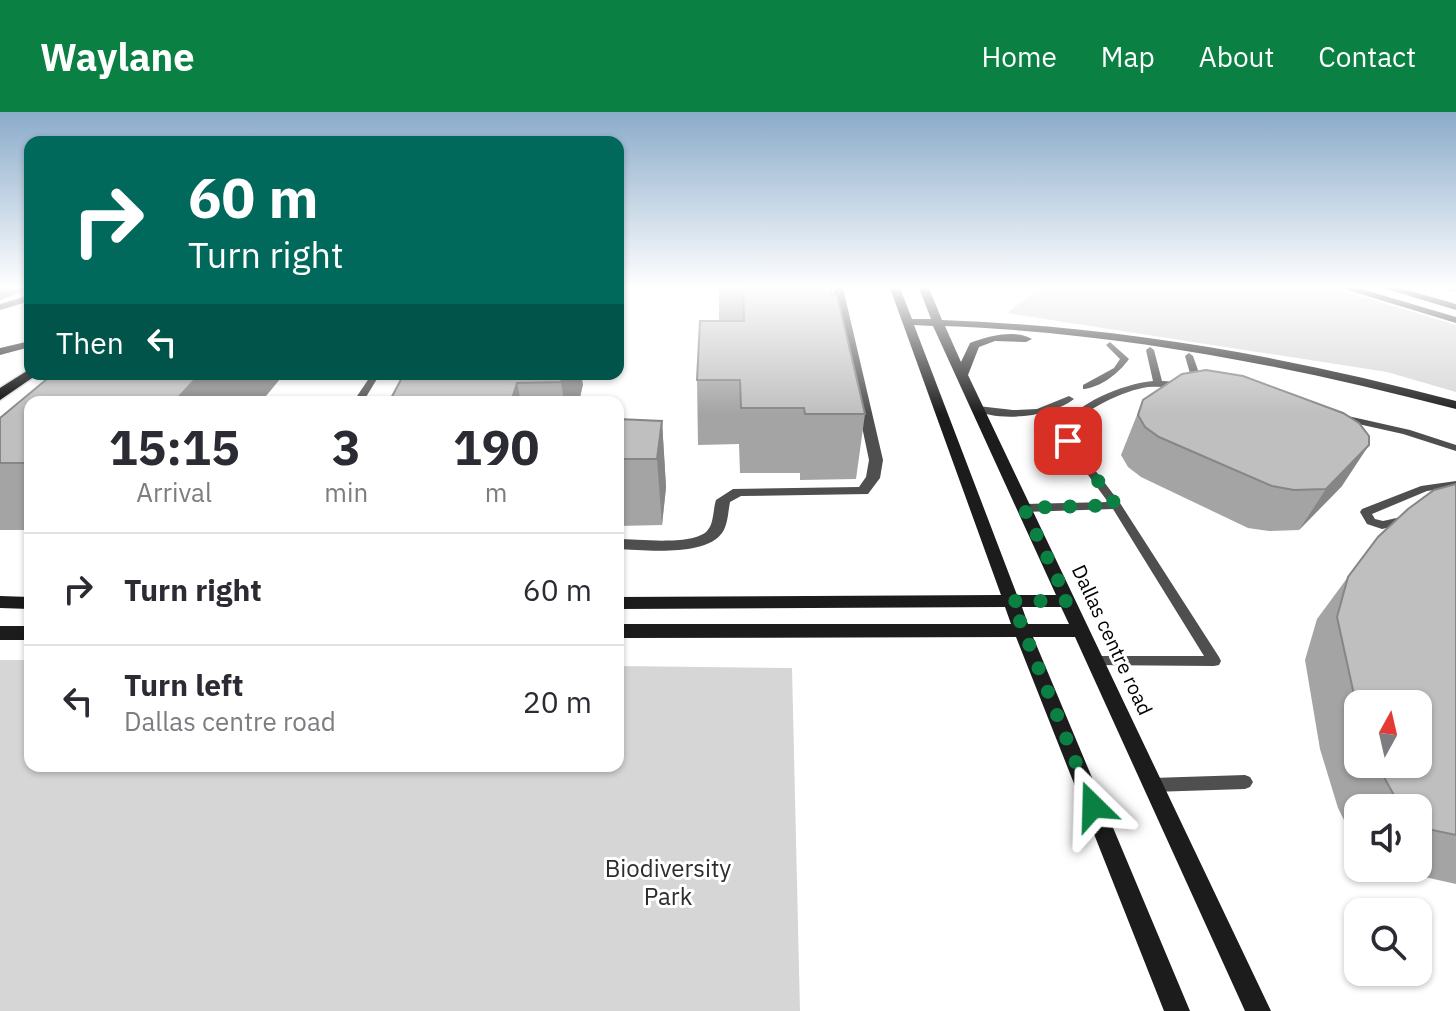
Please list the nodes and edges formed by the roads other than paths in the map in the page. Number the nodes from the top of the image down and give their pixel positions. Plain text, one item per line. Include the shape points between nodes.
1 (847, 330) edge
2 (912, 330) edge
3 (941, 330) edge
4 (1042, 330) edge
5 (1110, 345) junction
6 (24, 346) edge
7 (1150, 350) junction
8 (0, 352) edge
9 (1189, 356) junction
10 (962, 374) junction
11 (24, 377) edge
12 (1158, 382) junction
13 (1086, 387) dead end
14 (1199, 387) junction
15 (1213, 390) edge
16 (0, 395) edge
17 (1069, 399) dead end
18 (1456, 405) edge
19 (978, 409) junction
20 (1325, 413) edge
21 (1456, 413) edge
22 (1456, 448) edge
23 (1456, 484) edge
24 (1116, 505) junction
25 (1024, 508) junction
26 (1425, 516) edge
27 (624, 544) edge
28 (1012, 601) junction
29 (1068, 601) junction
30 (0, 602) edge
31 (24, 603) edge
32 (624, 603) edge
33 (1022, 630) junction
34 (1081, 630) junction
35 (624, 631) edge
36 (0, 633) edge
37 (24, 633) edge
38 (1094, 661) junction
39 (1245, 782) dead end
40 (1152, 785) junction
41 (1177, 1011) edge
42 (1258, 1011) edge

1 - 27 street via 876,460 873,478 863,491 738,492 723,500 717,530 706,540
2 - 28 street
3 - 10 street, Dallas centre road
4 - 18 street via 1209,350
5 - 7 street
5 - 10 street via 994,338 974,345
5 - 13 lane via 1125,359 1117,370
6 - 8 street
7 - 9 street
7 - 12 lane
9 - 14 lane
9 - 21 street
10 - 19 street, Dallas centre road
11 - 16 main road
12 - 14 lane
12 - 24 lane via 1124,387 1064,430
14 - 15 lane
17 - 19 lane via 1021,413
19 - 25 street, Dallas centre road
20 - 22 lane
23 - 26 lane via 1425,488 1366,512 1382,525
24 - 25 lane
24 - 38 lane via 1214,661
25 - 29 street, Dallas centre road
28 - 29 street
28 - 32 street
28 - 33 street
29 - 34 street, Dallas centre road
30 - 31 street
33 - 34 street
33 - 35 street
33 - 41 street
34 - 38 street, Dallas centre road
36 - 37 street
38 - 40 street, Dallas centre road
39 - 40 lane
40 - 42 street, Dallas centre road

